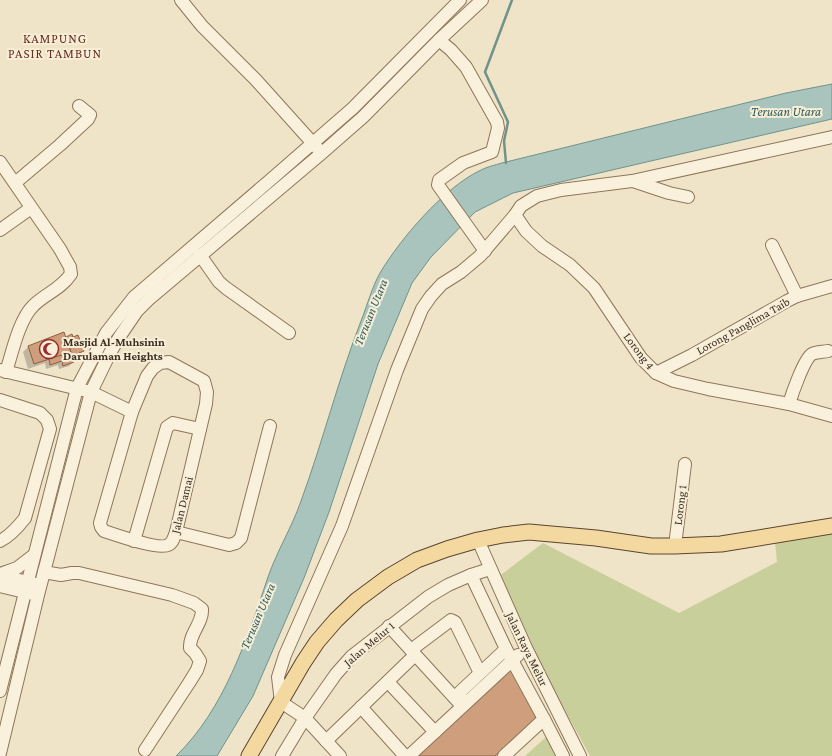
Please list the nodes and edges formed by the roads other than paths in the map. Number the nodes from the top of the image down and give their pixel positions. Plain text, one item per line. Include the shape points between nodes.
1 (181, 0) edge
2 (460, 0) edge
3 (482, 0) edge
4 (439, 40) junction
5 (79, 106) dead end
6 (832, 137) edge
7 (313, 143) junction
8 (322, 153) junction
9 (0, 162) edge
10 (632, 181) junction
11 (15, 183) junction
12 (688, 197) dead end
13 (31, 208) junction
14 (515, 215) junction
15 (0, 230) edge
16 (772, 246) dead end
17 (483, 249) junction
18 (200, 255) junction
19 (832, 286) edge
20 (797, 296) junction
21 (289, 334) dead end
22 (828, 351) dead end
23 (3, 371) edge
24 (656, 373) junction
25 (77, 388) junction
26 (91, 392) junction
27 (0, 400) edge
28 (789, 404) junction
29 (132, 412) junction
30 (832, 416) edge
31 (270, 426) dead end
32 (200, 429) junction
33 (685, 464) dead end
34 (832, 526) edge
35 (176, 532) junction
36 (478, 540) junction
37 (0, 541) edge
38 (134, 541) junction
39 (675, 546) junction
40 (34, 555) junction
41 (490, 569) junction
42 (44, 572) junction
43 (0, 575) edge
44 (471, 575) junction
45 (0, 586) edge
46 (26, 587) junction
47 (39, 590) junction
48 (389, 626) junction
49 (526, 648) junction
50 (506, 649) junction
51 (413, 653) junction
52 (513, 660) junction
53 (480, 673) junction
54 (388, 682) junction
55 (0, 691) edge
56 (281, 702) junction
57 (464, 704) junction
58 (361, 707) junction
59 (305, 718) junction
60 (544, 719) junction
61 (435, 732) junction
62 (145, 750) dead end
63 (332, 750) edge
64 (0, 753) edge
65 (249, 756) edge
66 (282, 756) edge
67 (405, 756) edge
68 (409, 756) edge
69 (504, 756) edge
70 (563, 756) edge
71 (580, 756) edge

1 - 7 street via 202,26 256,80
2 - 7 street via 353,108
3 - 4 street
4 - 8 street via 363,117
4 - 17 street via 466,67 497,122 492,152 450,171 439,180 438,186
5 - 11 street via 90,114 88,119
6 - 10 street
7 - 8 street
7 - 25 street via 134,297 106,333
8 - 18 street
9 - 11 street
10 - 12 street
10 - 14 street via 560,190 537,196 520,206
11 - 13 street
13 - 15 street
13 - 23 street via 60,249 71,274 64,284 33,306 26,315
14 - 17 street
14 - 24 street, Lorong 4 via 526,231 542,246 570,265 594,288 641,358
16 - 20 street
17 - 56 street via 461,272 442,284 422,308 397,370 342,526 285,655 278,677
18 - 21 street via 219,282
18 - 26 street via 137,311 110,353
19 - 20 street, Lorong Panglima Taib
20 - 24 street, Lorong Panglima Taib
22 - 28 street via 812,354 807,359
23 - 25 street
24 - 28 street, Lorong 4 via 674,381 708,389
25 - 26 street
25 - 40 street
26 - 29 street
26 - 42 street
27 - 37 street via 40,413 47,420 50,429 25,518 6,539
28 - 30 street, Lorong 4
29 - 32 street, Jalan Damai via 147,376 160,362 169,362 204,381 207,392
29 - 38 street, Jalan Damai via 100,523 104,531
31 - 35 street via 241,538 229,545
32 - 35 street, Jalan Damai
32 - 38 street via 173,423 167,427
33 - 39 street, Lorong 1
34 - 39 main road via 721,544
35 - 38 street, Jalan Damai via 169,545 163,547
36 - 39 main road via 528,532 651,546
36 - 41 street, Jalan Raya Melur
36 - 56 main road via 417,560 388,576 356,600 317,642
40 - 43 street via 17,568
40 - 46 street
41 - 44 street, Jalan Melur 1
41 - 49 street, Jalan Raya Melur
42 - 47 street
42 - 62 street via 61,575 79,573 172,595 194,602 202,609 202,615 189,643 200,661 197,670
43 - 46 street
44 - 48 street, Jalan Melur 1 via 428,597
44 - 50 street
45 - 46 street
46 - 47 street
46 - 55 street
47 - 64 street
48 - 51 street
48 - 59 street, Jalan Melur 1 via 343,665
49 - 52 street
49 - 71 street, Jalan Raya Melur
50 - 52 street
50 - 53 street
51 - 53 street via 451,620 455,622
51 - 54 street
51 - 57 street
52 - 57 street
52 - 60 street
53 - 57 street via 459,693
54 - 58 street
54 - 61 street
56 - 59 street
56 - 65 main road
57 - 61 street
58 - 63 street
58 - 67 street
59 - 63 street
59 - 66 street, Jalan Melur 1
60 - 69 street
60 - 70 street
61 - 68 street

